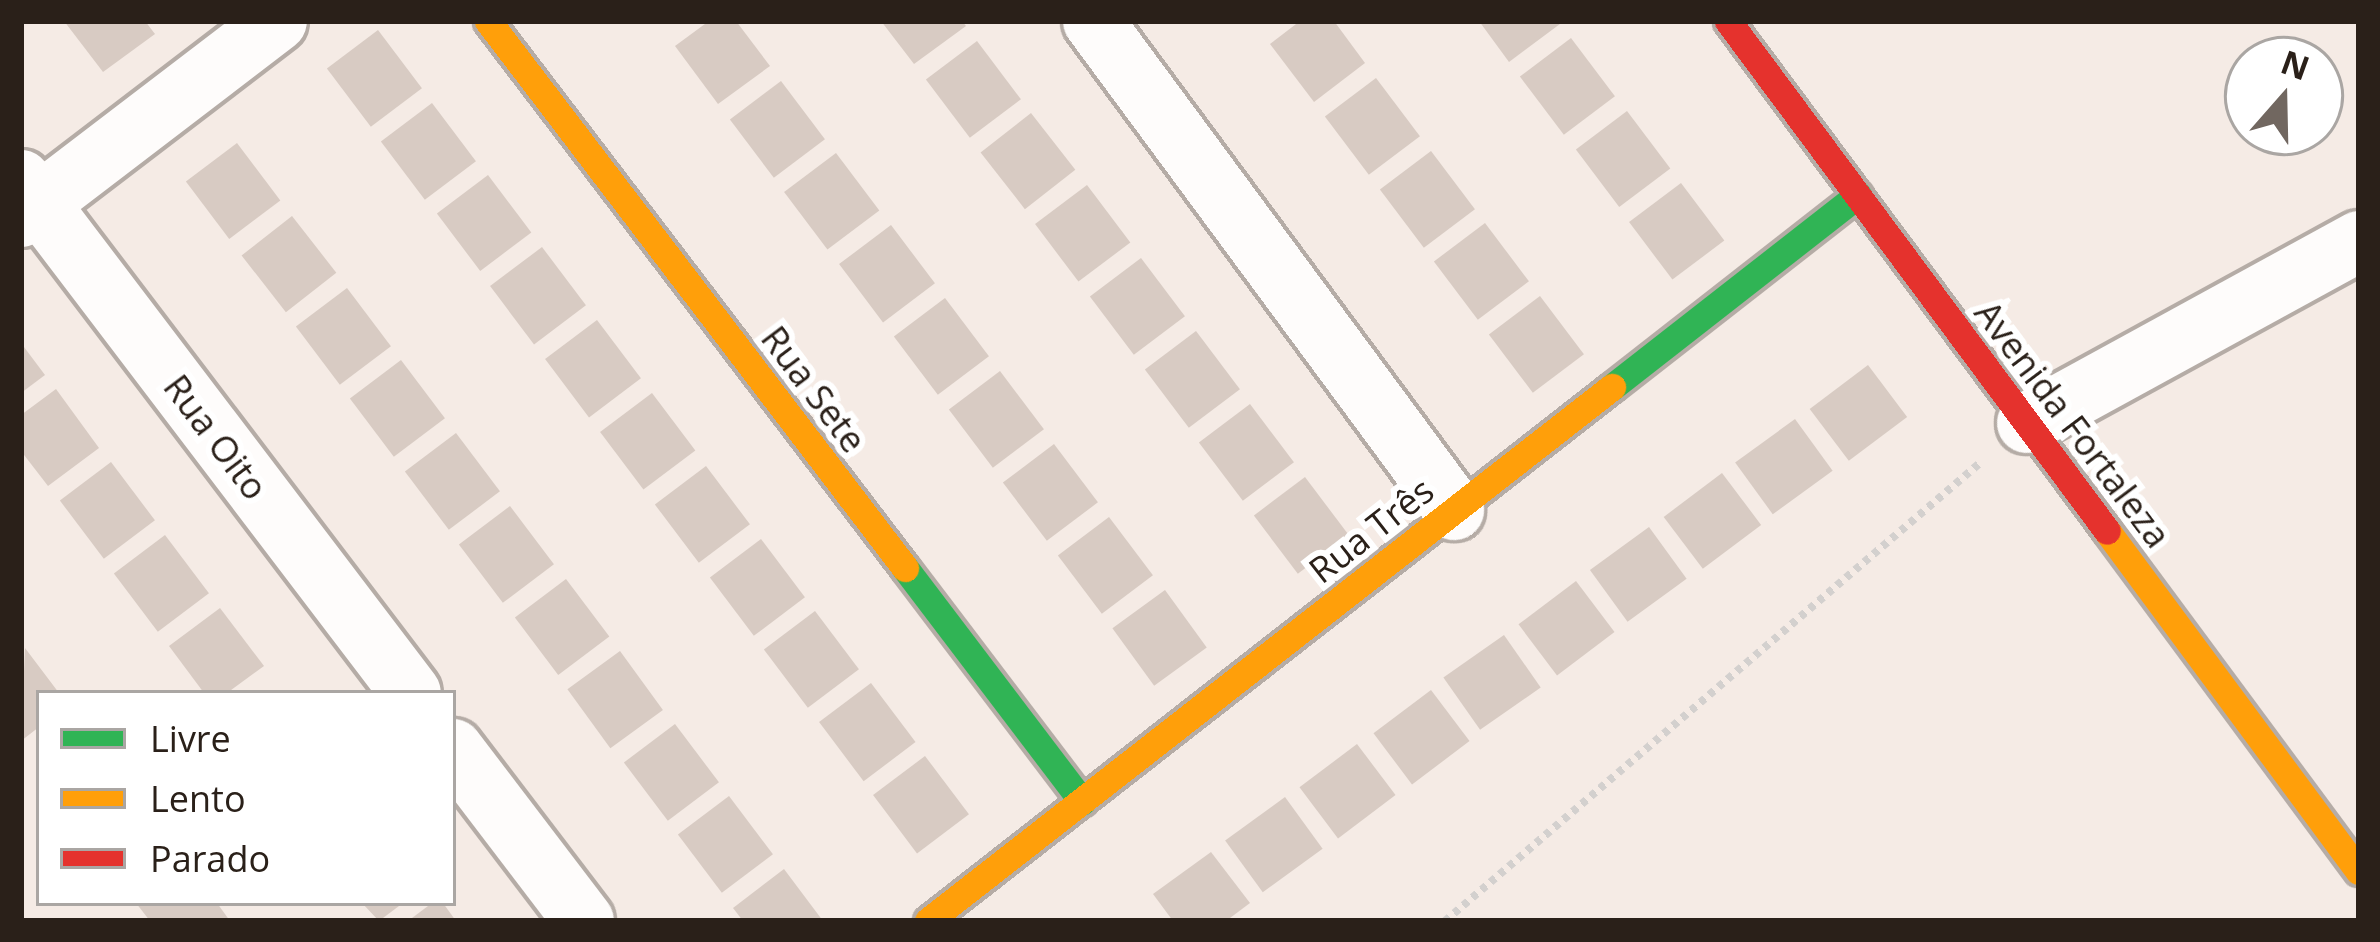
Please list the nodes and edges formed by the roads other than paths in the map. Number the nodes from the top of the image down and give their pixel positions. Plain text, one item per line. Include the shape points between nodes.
1 (277, 21) edge
2 (488, 21) edge
3 (1093, 21) edge
4 (1729, 21) edge
5 (1858, 195) junction
6 (27, 200) edge
7 (2359, 241) edge
8 (2027, 423) junction
9 (1454, 510) junction
10 (409, 690) edge
11 (456, 752) edge
12 (1082, 801) junction
13 (2359, 871) edge
14 (584, 921) edge
15 (928, 921) edge

1 - 6 street
2 - 12 street, Rua Sete
3 - 9 street
4 - 5 street, Avenida Fortaleza
5 - 8 street, Avenida Fortaleza
5 - 9 street, Rua Três
6 - 10 street, Rua Oito
7 - 8 street
8 - 13 street, Avenida Fortaleza
9 - 12 street, Rua Três
11 - 14 street
12 - 15 street, Rua Três

